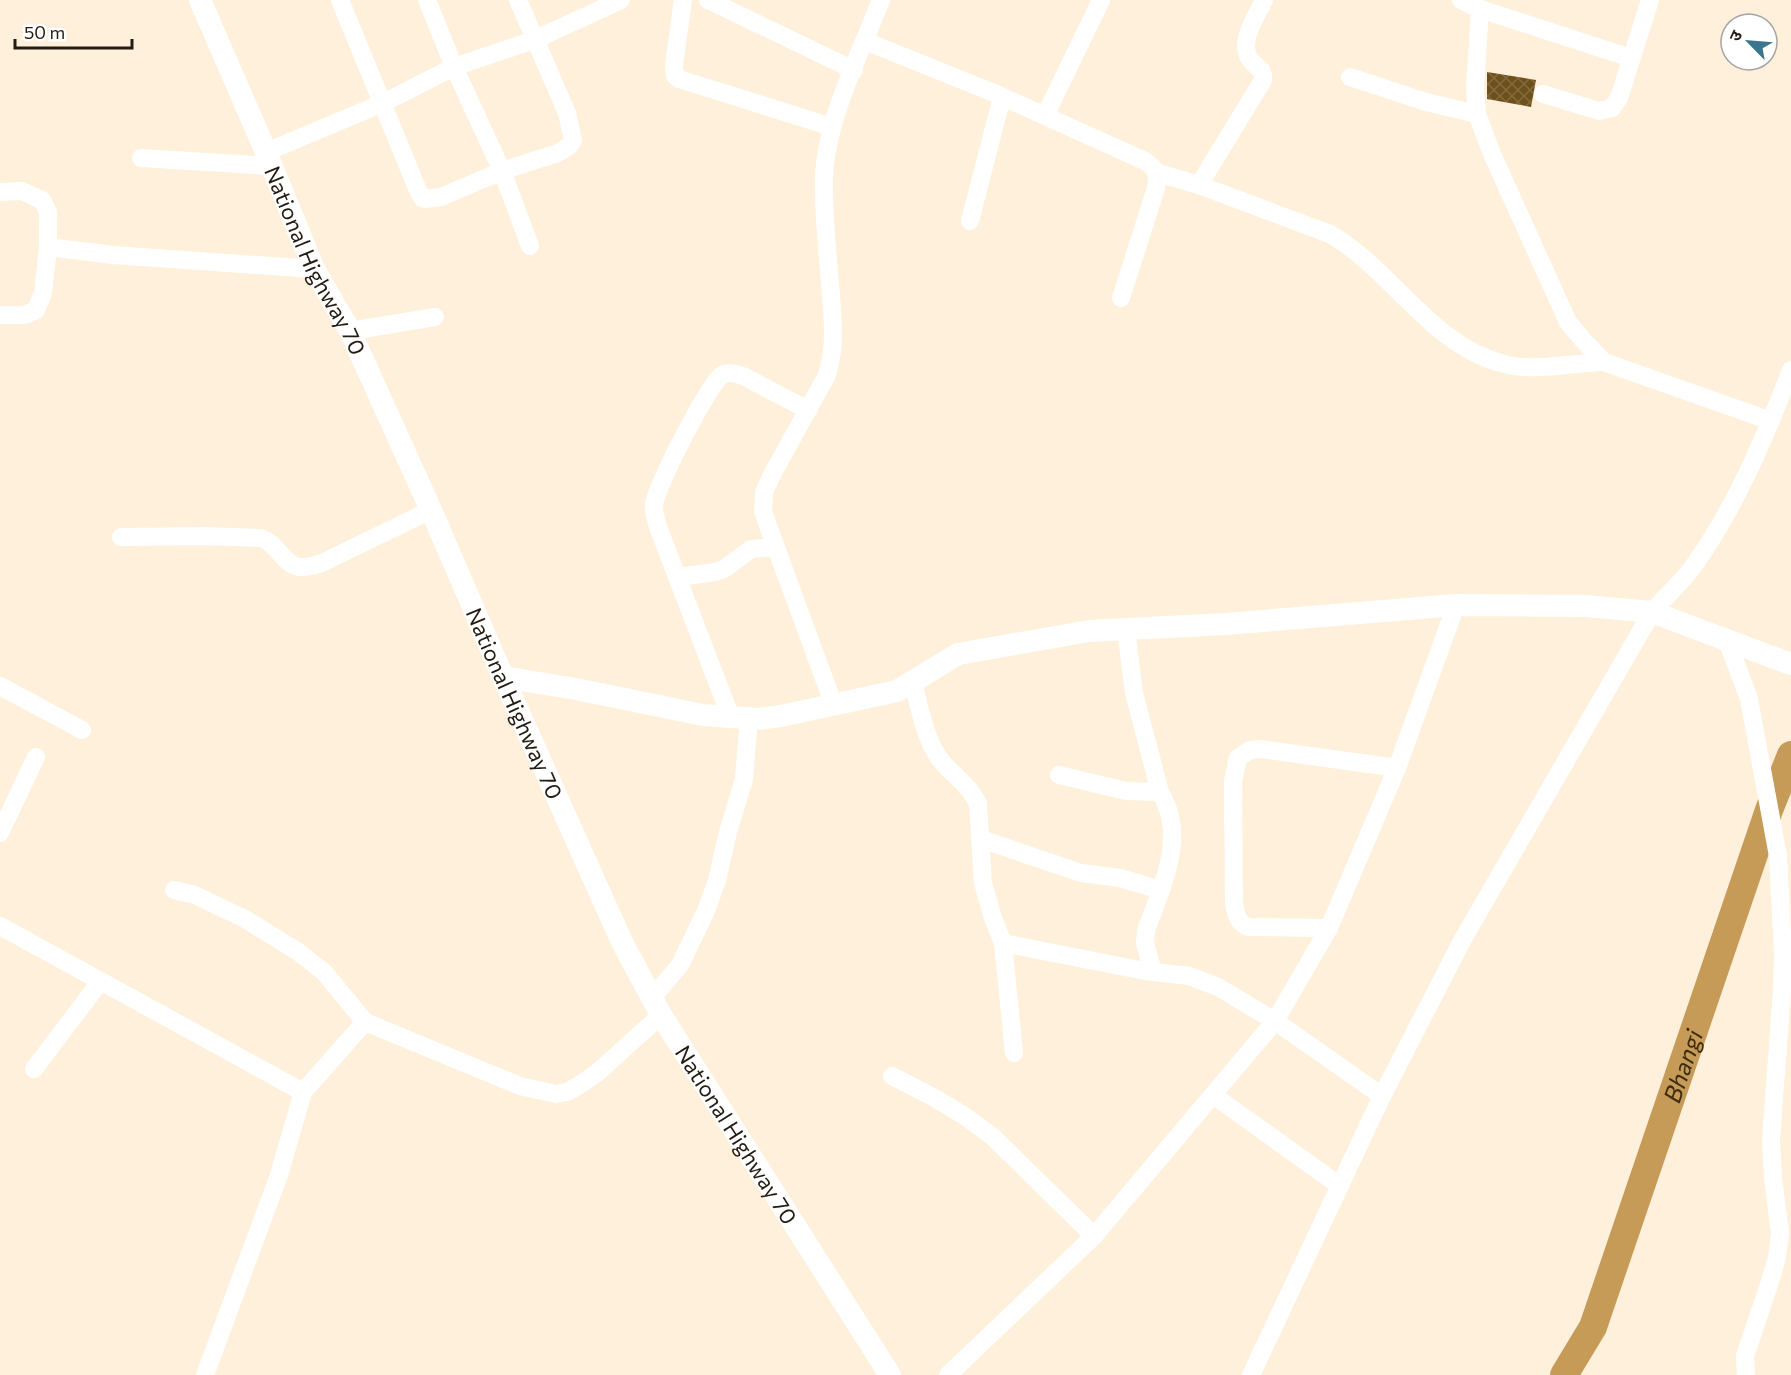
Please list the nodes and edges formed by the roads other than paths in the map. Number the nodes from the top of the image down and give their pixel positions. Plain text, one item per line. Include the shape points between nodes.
1 (200, 0) edge
2 (340, 0) edge
3 (427, 0) edge
4 (518, 0) edge
5 (621, 0) edge
6 (683, 0) edge
7 (708, 0) edge
8 (881, 0) edge
9 (1101, 0) edge
10 (1264, 0) edge
11 (1461, 0) edge
12 (1649, 0) edge
13 (599, 5) edge
14 (1480, 9) junction
15 (534, 40) junction
16 (865, 41) junction
17 (1631, 58) junction
18 (454, 67) junction
19 (854, 70) junction
20 (1350, 77) dead end
21 (1543, 94) dead end
22 (1002, 97) junction
23 (383, 103) junction
24 (1477, 114) junction
25 (1045, 116) junction
26 (832, 127) junction
27 (141, 158) dead end
28 (268, 158) junction
29 (502, 171) junction
30 (1158, 173) junction
31 (1199, 185) junction
32 (0, 192) edge
33 (970, 221) dead end
34 (530, 246) dead end
35 (48, 247) junction
36 (314, 269) junction
37 (1121, 298) dead end
38 (0, 315) edge
39 (435, 316) dead end
40 (350, 332) junction
41 (1604, 362) junction
42 (1791, 370) edge
43 (808, 410) junction
44 (1771, 421) junction
45 (431, 510) junction
46 (121, 537) dead end
47 (776, 547) junction
48 (678, 577) junction
49 (1456, 604) junction
50 (1652, 612) junction
51 (1126, 630) junction
52 (1727, 640) junction
53 (1791, 664) edge
54 (503, 677) junction
55 (913, 683) junction
56 (0, 686) edge
57 (833, 703) junction
58 (740, 718) junction
59 (82, 730) dead end
60 (36, 757) dead end
61 (1397, 768) junction
62 (1059, 775) dead end
63 (1160, 792) junction
64 (0, 833) edge
65 (981, 839) junction
66 (1778, 855) junction
67 (1791, 869) edge
68 (174, 890) dead end
69 (1161, 890) junction
70 (0, 926) edge
71 (1329, 928) junction
72 (1003, 943) junction
73 (1153, 972) junction
74 (100, 982) junction
75 (656, 1007) junction
76 (1275, 1021) junction
77 (365, 1022) junction
78 (1014, 1053) dead end
79 (34, 1069) dead end
80 (892, 1076) dead end
81 (303, 1092) junction
82 (1214, 1095) junction
83 (1382, 1096) junction
84 (1340, 1186) junction
85 (1094, 1236) junction
86 (205, 1375) edge
87 (890, 1375) edge
88 (948, 1375) edge
89 (1251, 1375) edge
90 (1746, 1375) edge

1 - 28 main road, National Highway 70
2 - 23 street
3 - 18 street
4 - 15 street
5 - 13 street
6 - 26 street via 675,76
7 - 19 street
8 - 16 street
9 - 25 street
10 - 31 street via 1247,46 1249,58 1261,70 1263,80
11 - 14 street
12 - 17 street
13 - 15 street
14 - 17 street
14 - 24 street
15 - 18 street
15 - 29 street via 567,113 573,140 558,153
16 - 19 street
16 - 22 street
17 - 21 street via 1612,108 1599,111
18 - 23 street
18 - 29 street
19 - 26 street
20 - 24 street
22 - 25 street
22 - 33 street
23 - 28 street
23 - 29 street via 422,198 441,197
24 - 41 street via 1559,303 1575,331
25 - 30 street via 1145,161
26 - 43 street via 824,178 833,350 826,377
27 - 28 street
28 - 36 main road, National Highway 70
29 - 34 street
30 - 31 street
30 - 37 street
31 - 41 street via 1347,244 1421,314 1475,355 1523,367
32 - 35 street via 22,191 42,200 48,212
35 - 36 street
35 - 38 street via 43,293 36,310 25,315
36 - 40 main road, National Highway 70
39 - 40 street
40 - 45 main road, National Highway 70
41 - 44 street
42 - 44 street
43 - 47 street via 764,492 763,511
43 - 48 street via 735,373 727,373 717,381 685,434 654,505 658,527
44 - 50 street via 1735,498 1692,568
45 - 46 street via 322,563 303,567 289,563 270,541 261,538
45 - 54 main road, National Highway 70
47 - 48 street via 751,549 715,572
47 - 57 street
48 - 58 street
49 - 50 main road via 1586,606
49 - 51 main road via 1279,621
49 - 61 street
50 - 52 main road
50 - 83 street via 1463,939
51 - 55 main road via 1089,631 958,654
51 - 63 street via 1134,693
52 - 53 main road
52 - 66 street via 1749,699
54 - 58 main road via 703,715
54 - 75 main road, National Highway 70 via 622,942
55 - 57 main road via 897,691
55 - 65 street via 935,751 978,804
56 - 59 street
57 - 58 main road via 781,716
58 - 75 street via 744,779 717,880 706,911
60 - 64 street
61 - 71 street
61 - 71 street via 1261,749 1250,750 1238,758 1233,781 1236,916 1248,927
62 - 63 street via 1126,791
63 - 69 street via 1169,811 1173,840
65 - 69 street via 1091,876 1120,878
65 - 72 street via 983,883
66 - 67 street
66 - 90 street via 1782,990 1771,1140 1779,1233 1777,1258 1745,1356
68 - 77 street via 245,919 297,951 324,972
69 - 73 street via 1145,938
70 - 74 street
71 - 76 street
72 - 73 street
72 - 78 street
73 - 76 street via 1189,976 1218,987
74 - 79 street
74 - 81 street
75 - 77 street via 597,1073 567,1092 556,1094 520,1086
75 - 87 main road, National Highway 70
76 - 82 street
76 - 83 street
77 - 81 street
80 - 85 street via 933,1097 992,1136
81 - 86 street via 279,1175
82 - 84 street
82 - 85 street
83 - 84 street
84 - 89 street
85 - 88 street

